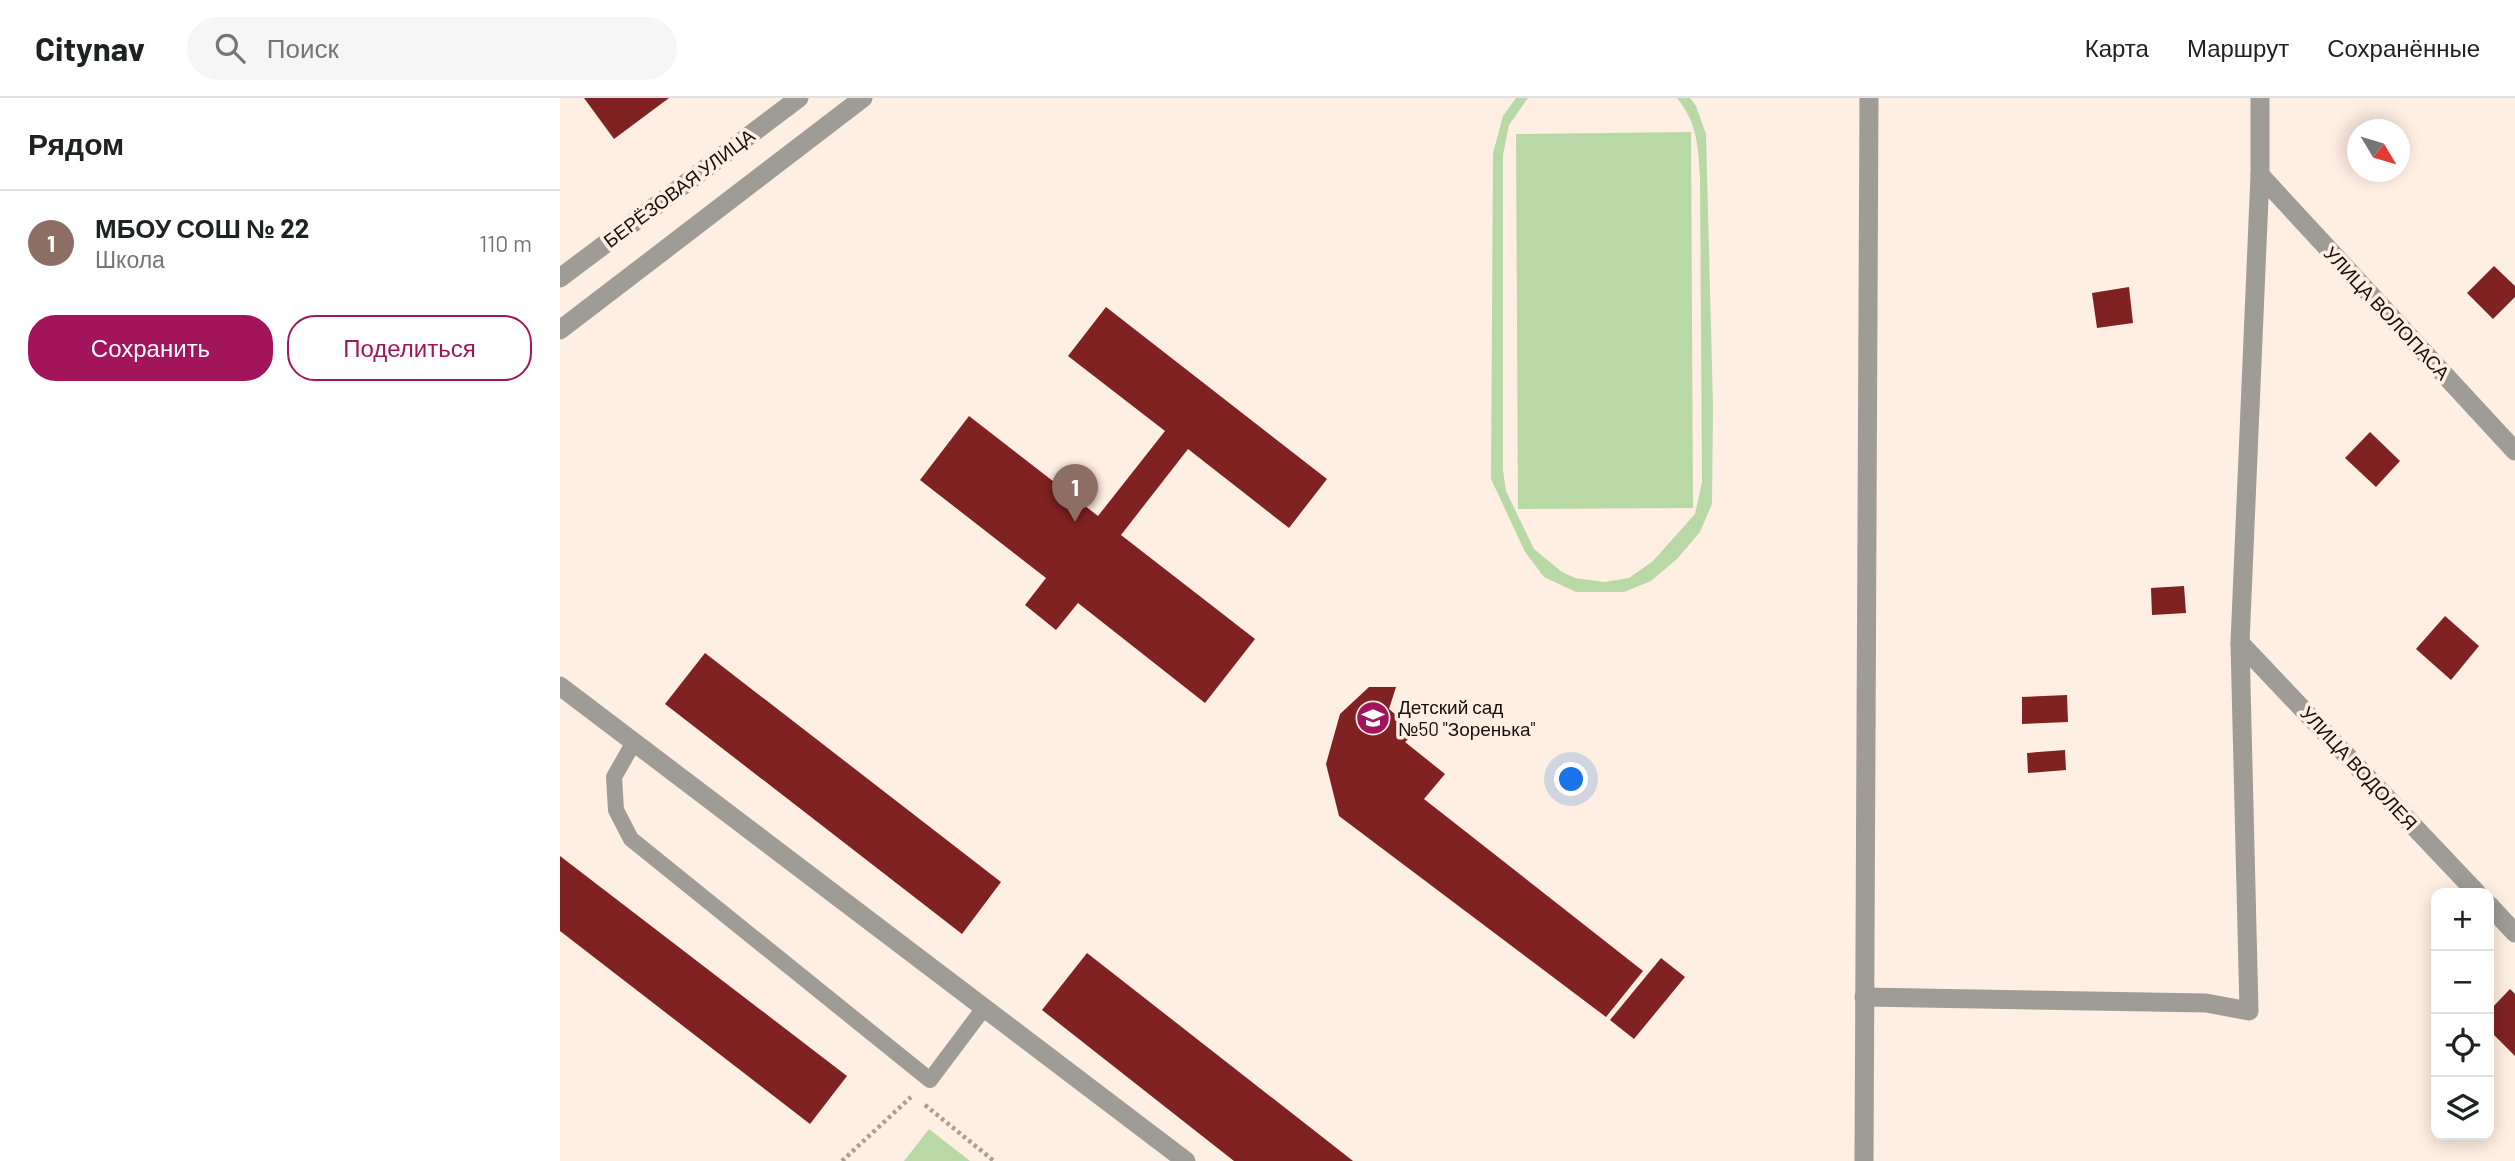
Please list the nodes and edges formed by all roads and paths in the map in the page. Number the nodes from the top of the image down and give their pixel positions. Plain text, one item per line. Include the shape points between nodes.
1 (799, 98) edge
2 (863, 98) edge
3 (1869, 98) edge
4 (2260, 98) edge
5 (2260, 175) junction
6 (560, 278) edge
7 (560, 330) edge
8 (2515, 451) edge
9 (2240, 643) junction
10 (560, 686) edge
11 (634, 742) junction
12 (2472, 888) edge
13 (2494, 910) edge
14 (2515, 933) edge
15 (1864, 997) junction
16 (984, 1008) junction
17 (930, 1080) junction
18 (913, 1095) junction
19 (842, 1161) edge
20 (994, 1161) edge
21 (1186, 1161) edge
22 (1864, 1161) edge

1 - 6 street, БЕРЁЗОВАЯ УЛИЦА
2 - 7 street
3 - 15 street
4 - 5 street
5 - 8 street, УЛИЦА ВОЛОПАСА
5 - 9 street
9 - 12 street, УЛИЦА ВОДОЛЕЯ
9 - 15 street via 2249,1011 2206,1003
10 - 11 street
11 - 16 street
11 - 17 lane via 614,777 616,810 631,839
13 - 14 street
15 - 22 street
16 - 17 lane
16 - 21 street
17 - 18 path
18 - 19 path
18 - 20 path

